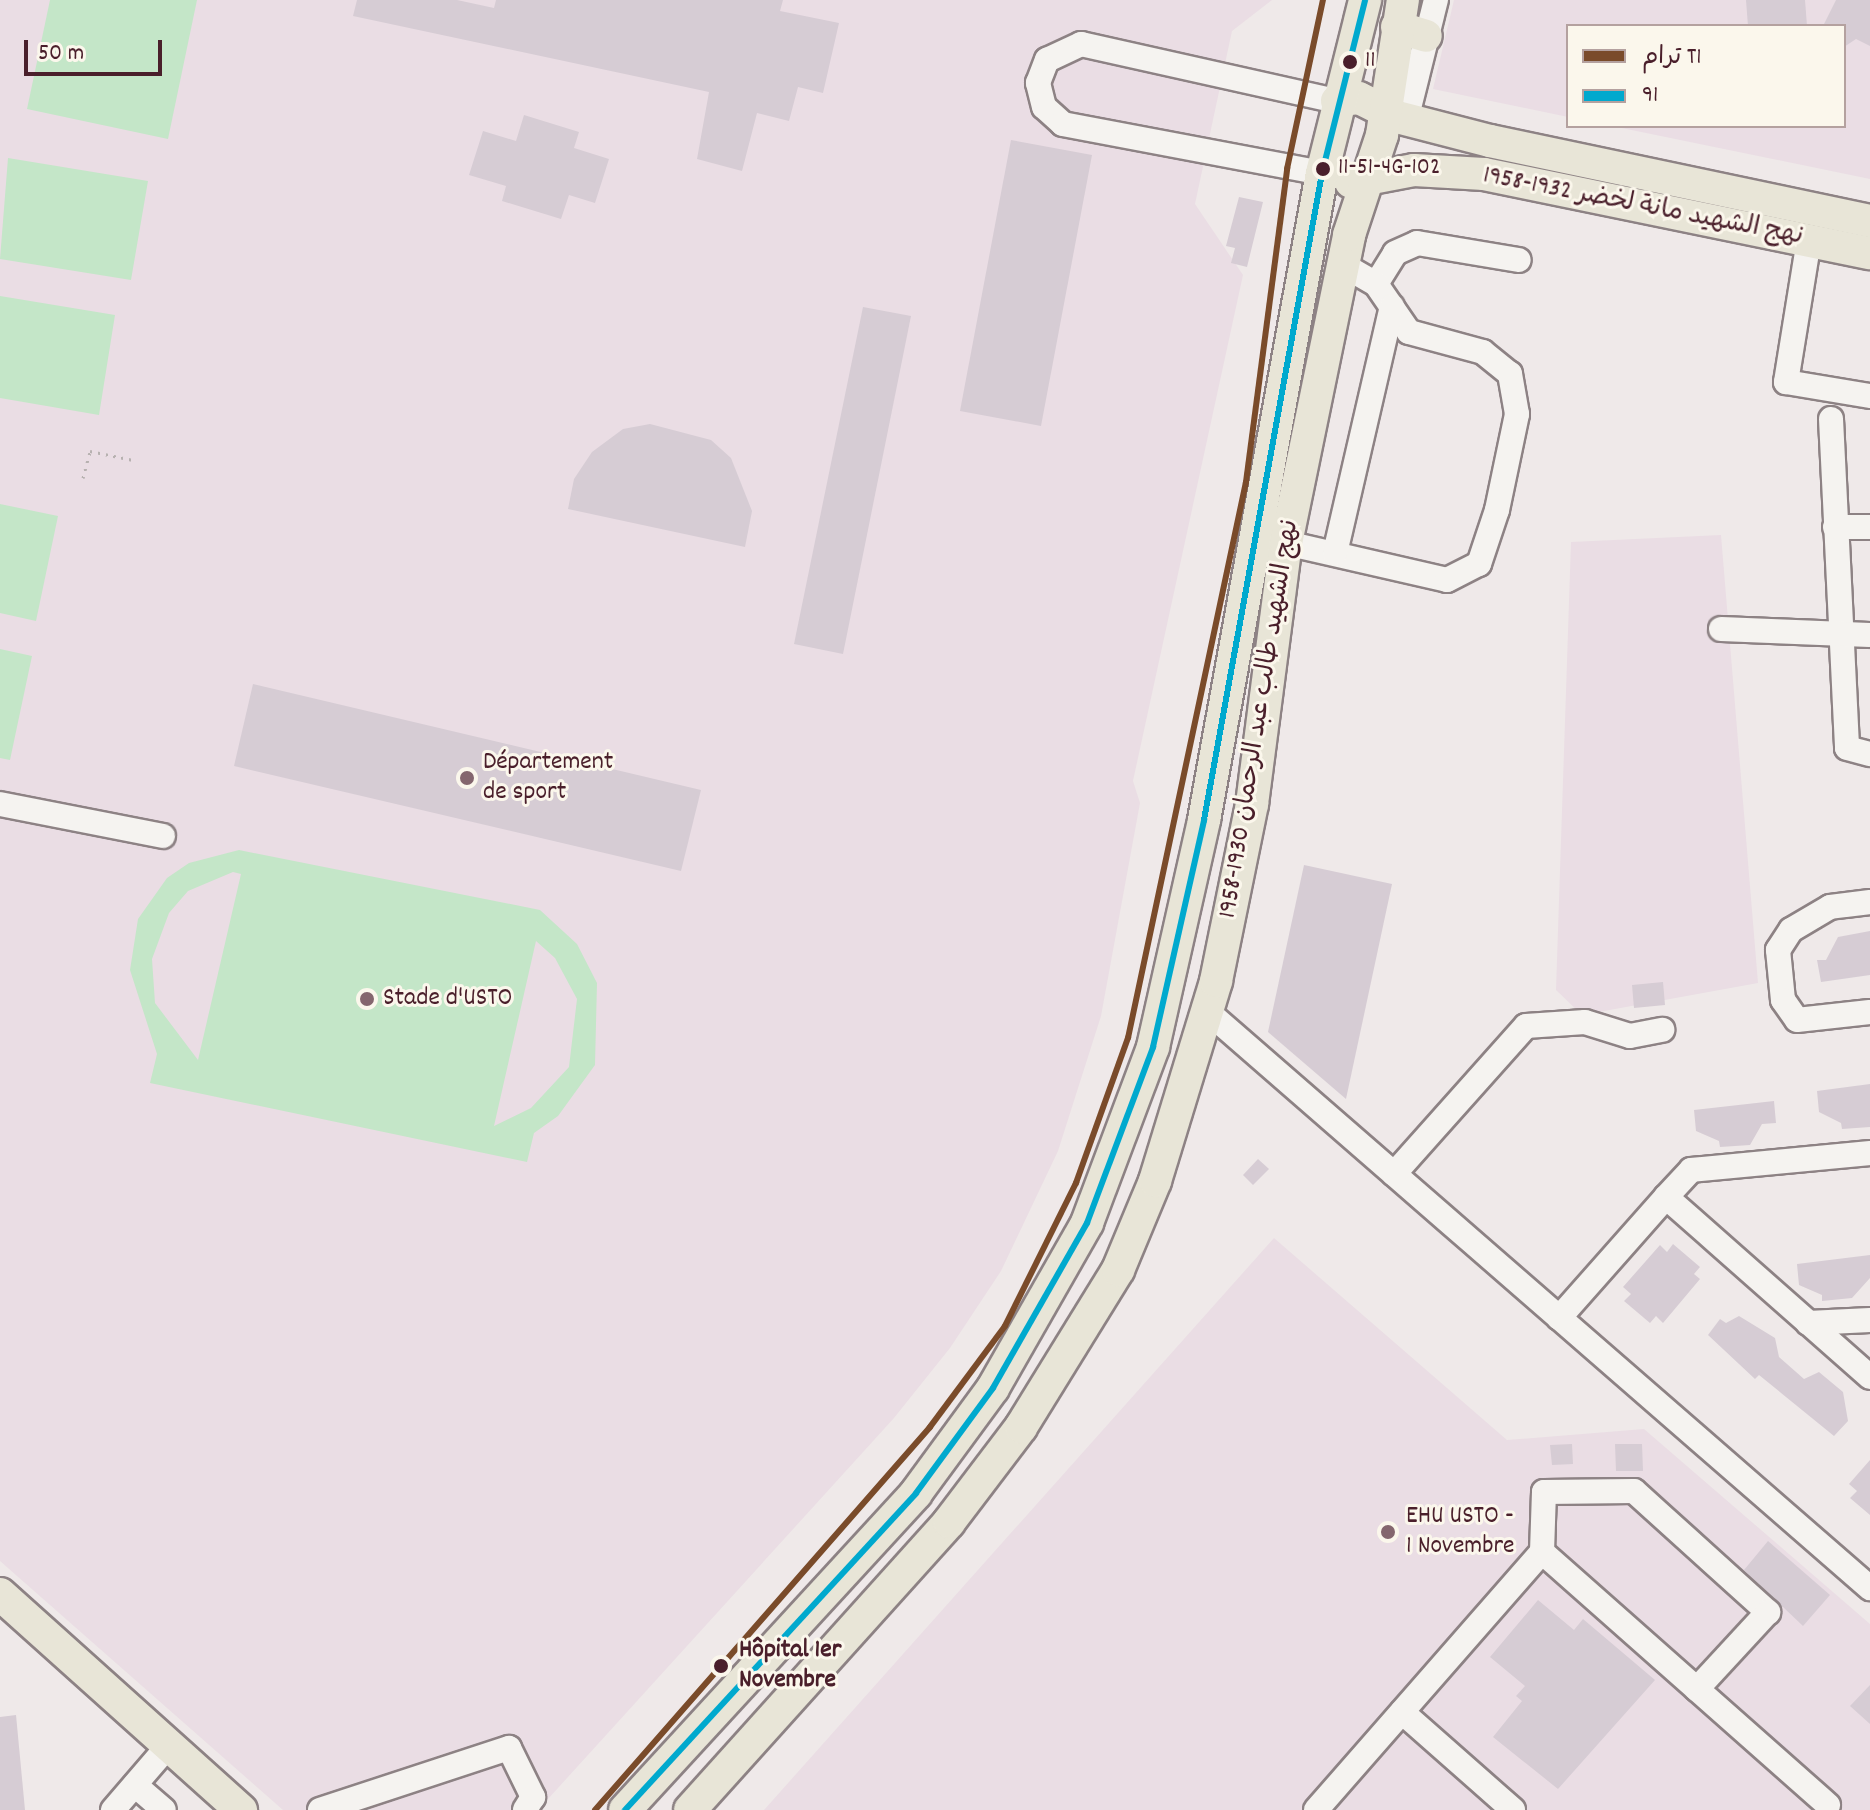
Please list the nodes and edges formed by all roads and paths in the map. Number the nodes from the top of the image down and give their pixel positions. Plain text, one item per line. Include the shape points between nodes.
1 (1365, 0) edge
2 (1436, 0) edge
3 (1409, 21) edge
4 (1337, 101) junction
5 (1396, 116) junction
6 (1490, 141) junction
7 (1322, 173) junction
8 (1484, 174) junction
9 (1369, 178) junction
10 (1870, 221) edge
11 (1809, 240) junction
12 (1870, 253) edge
13 (1519, 260) dead end
14 (1343, 265) junction
15 (1376, 284) junction
16 (1392, 306) junction
17 (1870, 396) edge
18 (1831, 419) dead end
19 (133, 460) dead end
20 (83, 478) dead end
21 (1835, 527) junction
22 (1870, 527) edge
23 (1286, 543) junction
24 (1335, 553) junction
25 (1721, 629) dead end
26 (1839, 635) junction
27 (1870, 635) edge
28 (1870, 754) edge
29 (0, 804) edge
30 (163, 836) dead end
31 (1870, 902) edge
32 (1208, 1012) junction
33 (1870, 1012) edge
34 (1662, 1030) dead end
35 (1870, 1153) edge
36 (1394, 1174) junction
37 (1666, 1197) junction
38 (1559, 1318) junction
39 (1870, 1320) edge
40 (1808, 1323) junction
41 (1870, 1377) edge
42 (1542, 1552) junction
43 (1870, 1588) edge
44 (0, 1594) edge
45 (1697, 1689) junction
46 (1402, 1712) junction
47 (169, 1745) junction
48 (135, 1785) junction
49 (1828, 1808) edge
50 (113, 1810) edge
51 (164, 1810) edge
52 (241, 1810) edge
53 (320, 1810) edge
54 (525, 1810) edge
55 (625, 1810) edge
56 (690, 1810) edge
57 (1316, 1810) edge
58 (1513, 1810) edge

1 - 4 main road, نهج الشهيد طالب عبد الرحمان 1930-1958
2 - 3 street
3 - 5 main road, نهج الشهيد طالب عبد الرحمان 1930-1958
4 - 5 main road, نهج الشهيد مانة لخضر 1932-1958 via 1359,98
4 - 7 main road, نهج الشهيد طالب عبد الرحمان 1930-1958
4 - 7 street via 1081,44 1047,60 1038,83 1044,107 1063,124
5 - 6 main road, نهج الشهيد مانة لخضر 1932-1958
5 - 9 main road, نهج الشهيد طالب عبد الرحمان 1930-1958
6 - 8 main road
6 - 10 main road, نهج الشهيد مانة لخضر 1932-1958
7 - 9 main road, نهج الشهيد مانة لخضر 1932-1958 via 1348,182
7 - 55 main road, نهج الشهيد طالب عبد الرحمان 1930-1958 via 1200,835 1153,1047 1087,1223 993,1388 916,1493
8 - 9 main road, نهج الشهيد مانة لخضر 1932-1958 via 1432,169
8 - 11 main road, نهج الشهيد مانة لخضر 1932-1958
9 - 14 main road, نهج الشهيد طالب عبد الرحمان 1930-1958
11 - 12 main road, نهج الشهيد مانة لخضر 1932-1958
11 - 17 street via 1786,382
13 - 15 street via 1417,243 1395,253
14 - 15 street
14 - 23 main road, نهج الشهيد طالب عبد الرحمان 1930-1958
15 - 16 street
16 - 24 street
16 - 24 street via 1420,339 1483,352 1510,374 1517,414 1497,510 1486,554 1459,578 1435,579
18 - 21 street
19 - 20 path via 90,451
21 - 22 street
21 - 26 street
23 - 24 street
23 - 32 main road, نهج الشهيد طالب عبد الرحمان 1930-1958 via 1252,804
25 - 26 street
26 - 27 street
26 - 28 street via 1847,748
29 - 30 street
31 - 33 street via 1830,907 1791,930 1778,950 1783,1000 1797,1020
32 - 36 street
32 - 56 main road, نهج الشهيد طالب عبد الرحمان 1930-1958 via 1155,1181 1118,1270 1076,1346 949,1522
34 - 36 street via 1630,1036 1585,1022 1526,1026
35 - 37 street via 1691,1170
36 - 38 street
37 - 38 street
37 - 40 street
38 - 43 street
39 - 40 street
40 - 41 street
42 - 45 street
42 - 45 street via 1544,1492 1634,1491 1768,1612
42 - 46 street
44 - 47 main road
45 - 49 street
46 - 57 street
46 - 58 street
47 - 48 street
47 - 52 main road
48 - 50 street
48 - 51 street
53 - 54 street via 509,1748 533,1797

